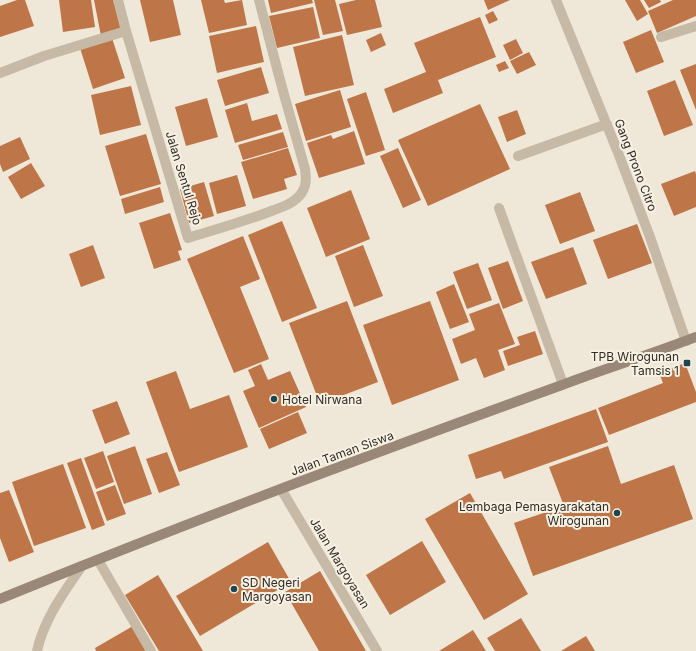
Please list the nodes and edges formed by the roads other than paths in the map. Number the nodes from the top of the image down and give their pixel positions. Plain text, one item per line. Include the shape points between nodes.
1 (118, 0) edge
2 (259, 0) edge
3 (556, 0) edge
4 (696, 26) edge
5 (126, 31) junction
6 (661, 37) dead end
7 (0, 72) edge
8 (607, 124) junction
9 (518, 156) dead end
10 (499, 208) dead end
11 (696, 337) edge
12 (686, 341) junction
13 (563, 384) junction
14 (281, 489) junction
15 (98, 560) junction
16 (82, 566) junction
17 (0, 599) edge
18 (37, 651) edge
19 (152, 651) edge
20 (377, 651) edge

1 - 5 street, Jalan Sentul Rejo
2 - 5 street, Jalan Sentul Rejo via 305,169 305,187 295,201 188,238
3 - 8 street, Gang Prono Citro
4 - 6 street
5 - 7 street
8 - 9 street
8 - 12 street, Gang Prono Citro
10 - 13 street
11 - 12 main road, Jalan Taman Siswa
12 - 13 main road, Jalan Taman Siswa
13 - 14 main road, Jalan Taman Siswa
14 - 15 main road, Jalan Taman Siswa
14 - 20 street, Jalan Margoyasan
15 - 16 main road, Jalan Taman Siswa
15 - 19 street
16 - 17 main road, Jalan Taman Siswa
16 - 18 street via 54,607

